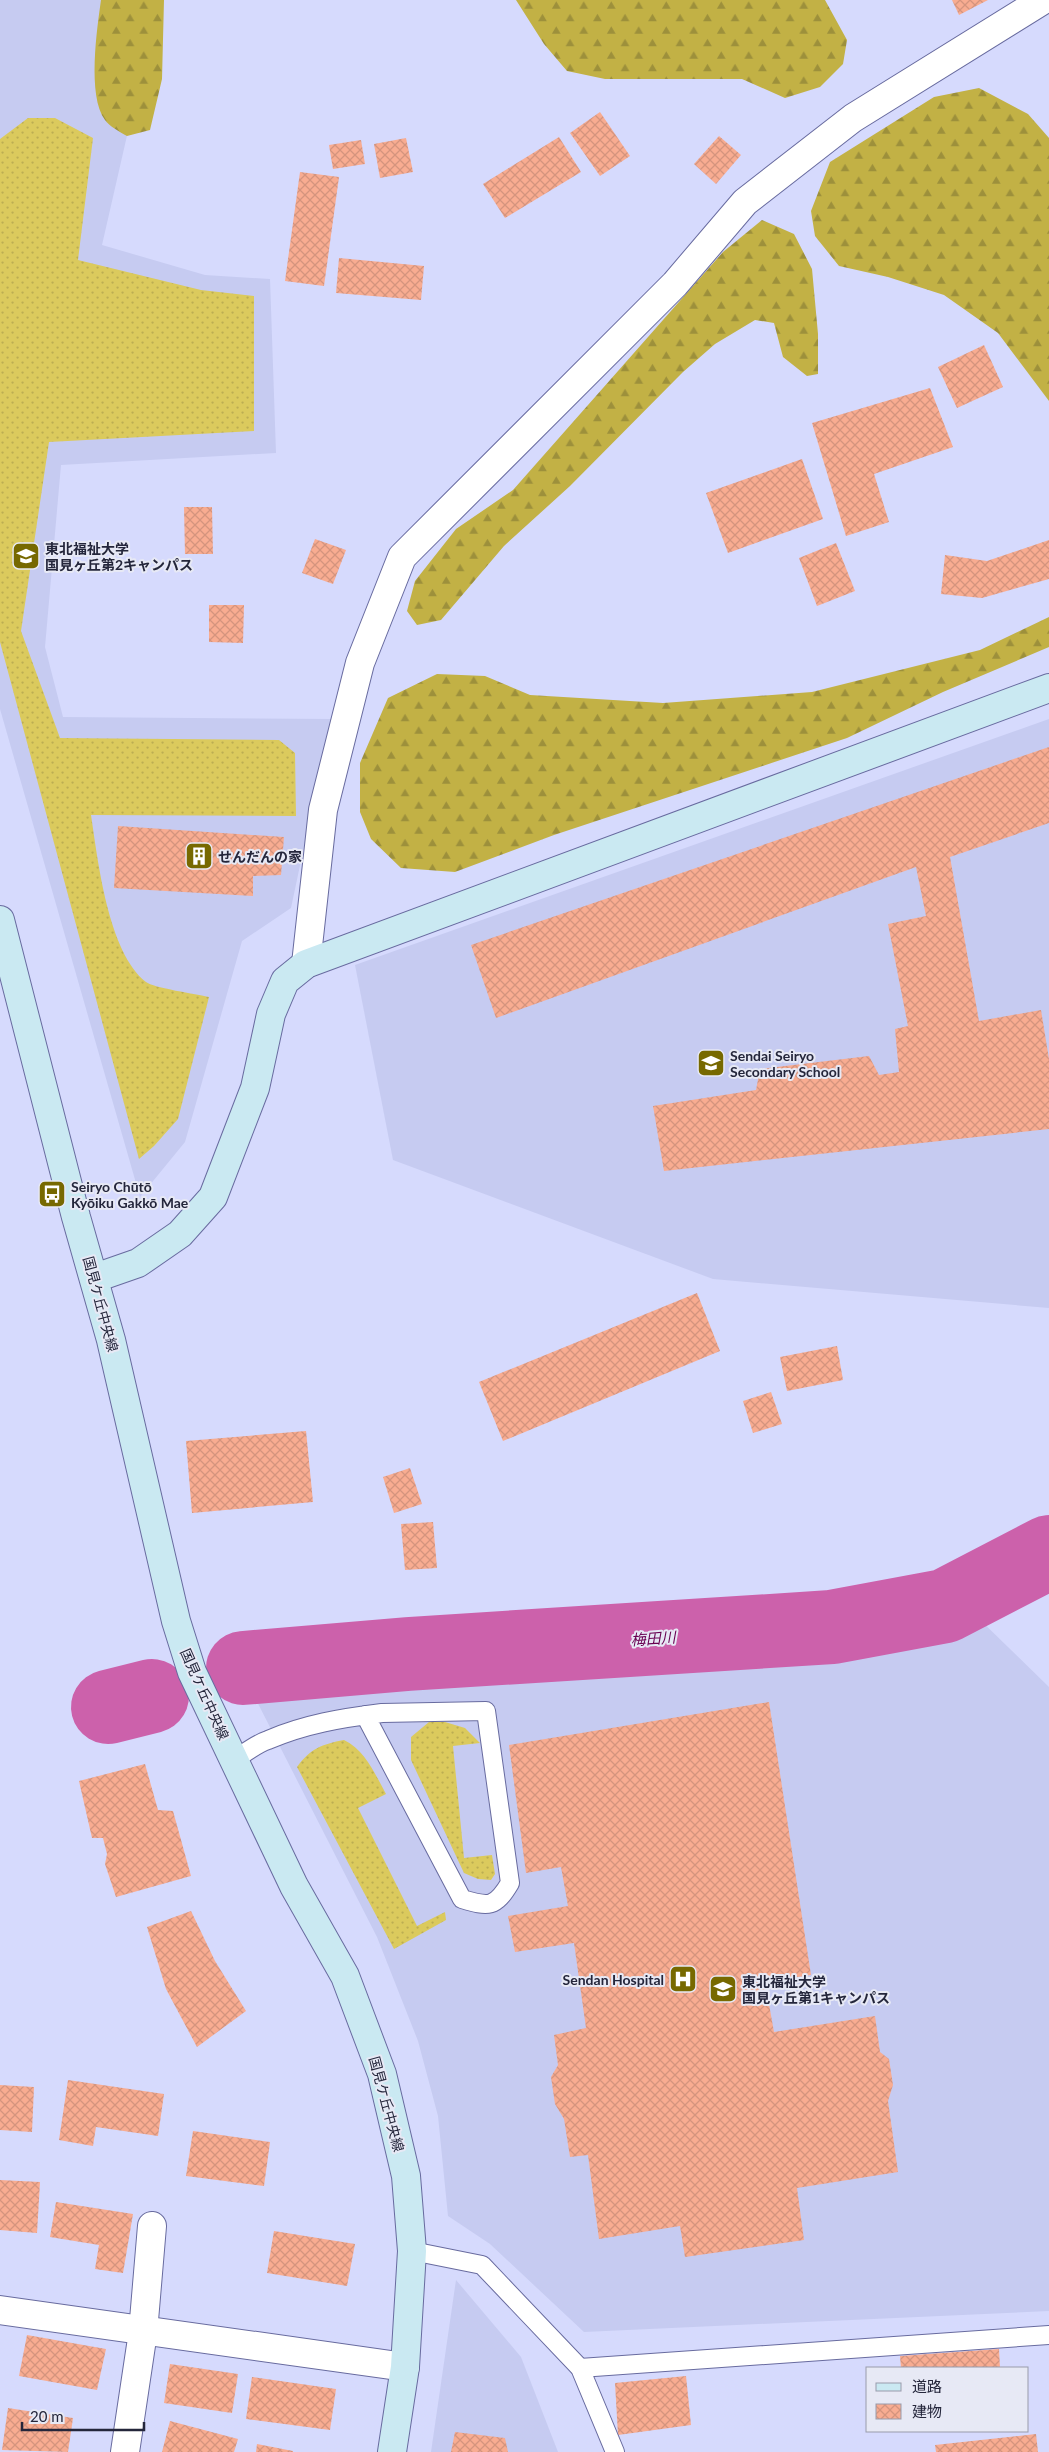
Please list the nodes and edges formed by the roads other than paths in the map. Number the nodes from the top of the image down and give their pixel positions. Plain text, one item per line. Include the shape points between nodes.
1 (1042, 0) edge
2 (1049, 688) edge
3 (0, 920) edge
4 (306, 964) junction
5 (95, 1278) junction
6 (365, 1715) junction
7 (234, 1760) junction
8 (152, 2226) dead end
9 (412, 2251) junction
10 (0, 2310) edge
11 (144, 2332) junction
12 (1049, 2334) edge
13 (404, 2367) junction
14 (580, 2368) junction
15 (125, 2452) edge
16 (392, 2452) edge
17 (615, 2452) edge

1 - 4 street via 853,118 745,202 675,284 402,557 360,663 323,810
2 - 4 street
3 - 5 street, 国見ケ丘中央線 via 76,1217
4 - 5 street via 285,981 271,1014 255,1088 213,1197 180,1234 138,1263
5 - 7 street, 国見ケ丘中央線 via 176,1621 192,1672
6 - 6 lane via 486,1712 510,1882 500,1900 486,1906 462,1899
6 - 7 lane via 323,1721 266,1740
7 - 9 street, 国見ケ丘中央線 via 294,1886 345,1976 382,2074 406,2176
8 - 11 street
9 - 13 street, 国見ケ丘中央線
9 - 14 lane via 482,2265
10 - 11 street
11 - 13 street
11 - 15 street
12 - 14 lane
13 - 16 street, 国見ケ丘中央線
14 - 17 lane

